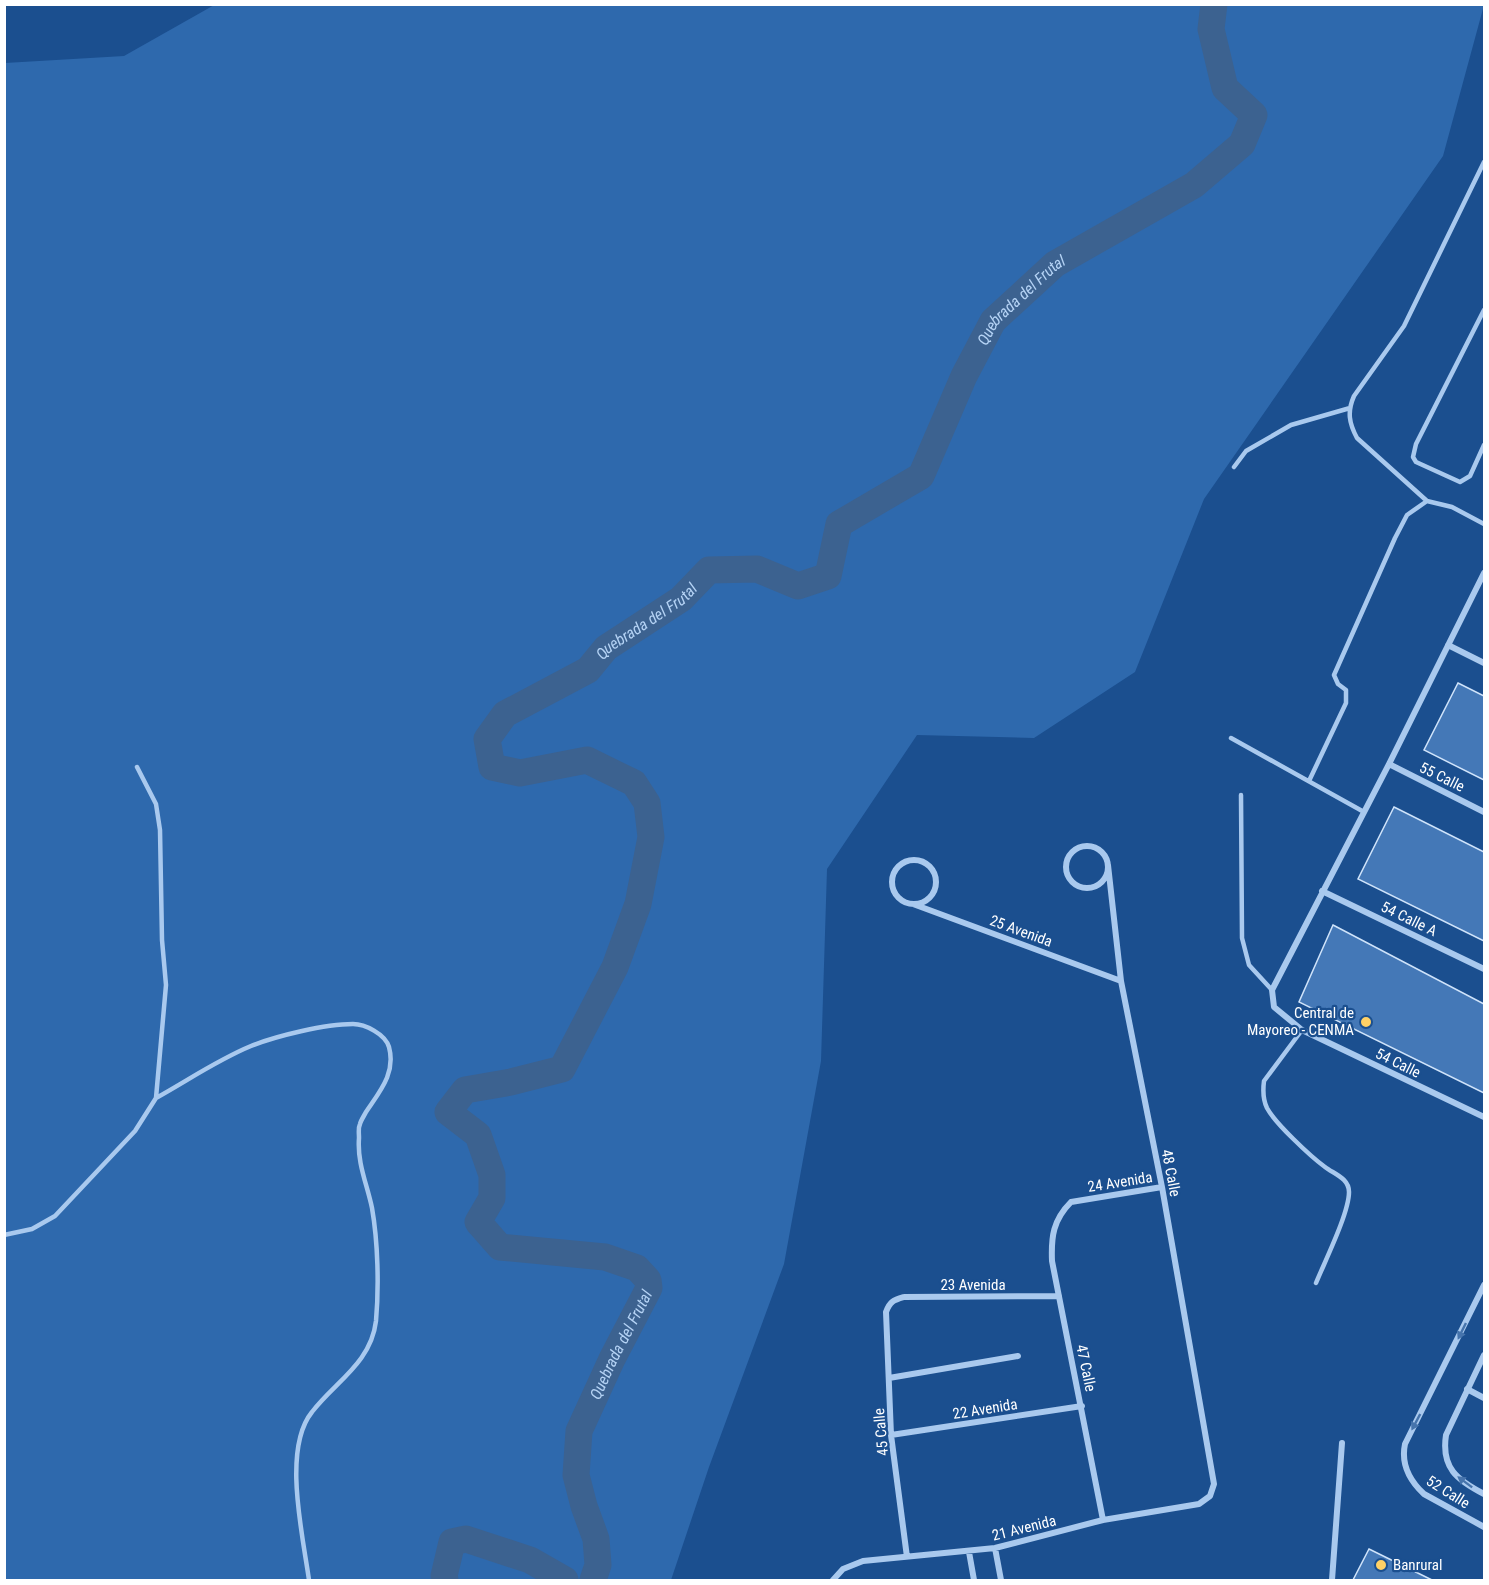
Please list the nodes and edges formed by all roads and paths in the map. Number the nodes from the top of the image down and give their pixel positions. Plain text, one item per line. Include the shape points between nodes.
1 (1485, 162) edge
2 (1485, 310) edge
3 (1350, 408) junction
4 (1485, 445) edge
5 (1234, 467) dead end
6 (1427, 501) junction
7 (1485, 524) edge
8 (1485, 573) edge
9 (1448, 645) junction
10 (1485, 663) edge
11 (1231, 738) dead end
12 (1389, 764) junction
13 (137, 767) dead end
14 (1309, 781) junction
15 (1241, 795) dead end
16 (1364, 812) junction
17 (1485, 812) edge
18 (1108, 865) junction
19 (1322, 891) junction
20 (913, 904) junction
21 (1485, 969) edge
22 (1121, 981) junction
23 (1272, 990) junction
24 (1302, 1030) junction
25 (156, 1098) junction
26 (1485, 1117) edge
27 (1162, 1187) junction
28 (1056, 1222) joint
29 (4, 1236) edge
30 (1316, 1283) dead end
31 (1485, 1285) edge
32 (1059, 1296) junction
33 (888, 1305) joint
34 (1485, 1355) edge
35 (1018, 1356) dead end
36 (889, 1378) junction
37 (1467, 1389) junction
38 (1485, 1398) edge
39 (1082, 1406) junction
40 (891, 1435) junction
41 (1342, 1443) dead end
42 (1214, 1484) joint
43 (1485, 1494) edge
44 (1103, 1520) junction
45 (1485, 1527) edge
46 (995, 1548) junction
47 (969, 1552) junction
48 (907, 1557) junction
49 (309, 1581) edge
50 (833, 1581) edge
51 (974, 1581) edge
52 (1001, 1581) edge
53 (1332, 1581) edge

1 - 3 lane via 1404,326 1354,396
2 - 4 lane via 1416,444 1413,457 1416,462 1460,482 1470,476
3 - 5 lane via 1291,425 1246,451
3 - 6 lane via 1350,425 1357,438
6 - 7 lane via 1452,507
6 - 14 lane via 1407,515 1334,675 1346,690 1346,703
8 - 9 street
9 - 10 street
9 - 12 street
11 - 14 lane
12 - 16 street
12 - 17 street, 55 Calle
13 - 25 lane via 156,804 160,830 166,985
14 - 16 lane
15 - 23 lane via 1242,938 1249,965
16 - 19 street
18 - 18 street via 1103,853 1085,846 1068,857 1066,871 1073,883 1087,888 1100,884
18 - 22 street, 48 Calle
19 - 21 street, 54 Calle A
19 - 23 street
20 - 20 street, 25 Avenida via 900,899 892,881 903,863 917,861 930,868 936,881 932,895
20 - 22 street, 25 Avenida
22 - 27 street, 48 Calle
23 - 24 street, 54 Calle via 1274,1007
24 - 26 street, 54 Calle
24 - 30 lane via 1264,1081 1263,1089 1267,1108 1301,1146 1341,1177 1349,1189 1344,1214
25 - 29 lane via 135,1131 54,1216 32,1229
25 - 49 lane via 253,1045 318,1028 355,1024 377,1032 389,1044 392,1068 360,1123 358,1146 376,1231 376,1322 368,1347 354,1369 311,1413 297,1452 296,1482
27 - 28 street, 24 Avenida via 1071,1202
27 - 42 street, 48 Calle
28 - 32 street, 47 Calle via 1051,1239
31 -> 45 street, 52 Calle via 1402,1456 1406,1470 1424,1494
32 - 33 street, 23 Avenida via 904,1297
32 - 39 street, 47 Calle
33 - 36 street, 45 Calle
34 - 37 street
35 - 36 street
36 - 40 street, 45 Calle
37 - 38 street
43 -> 37 street, 52 Calle via 1465,1485 1449,1466 1444,1447
39 - 40 street, 22 Avenida
39 - 44 street, 47 Calle
40 - 48 street, 45 Calle
41 - 53 street
42 - 44 street, 21 Avenida via 1210,1496 1199,1503
44 - 46 street, 21 Avenida
46 - 47 street, 21 Avenida
46 - 52 street
47 - 48 street, 21 Avenida
47 - 51 street
48 - 50 street, 21 Avenida via 863,1561 843,1569

